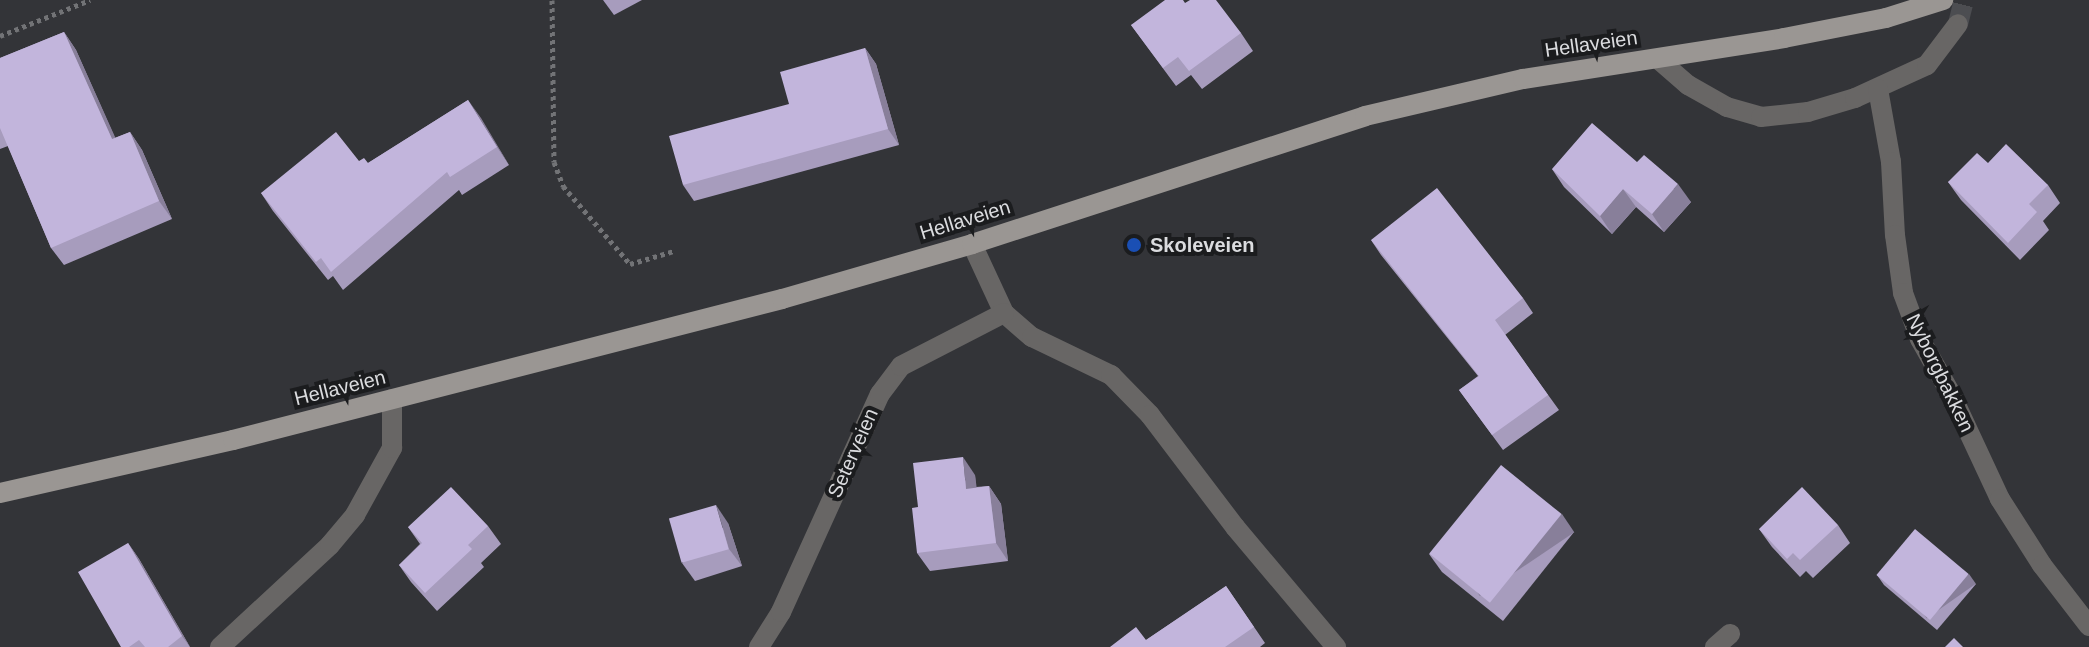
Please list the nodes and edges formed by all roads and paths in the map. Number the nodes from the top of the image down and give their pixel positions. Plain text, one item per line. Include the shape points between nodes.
1 (90, 0) edge
2 (552, 0) edge
3 (1943, 0) edge
4 (1958, 24) tunnel mouth
5 (0, 36) edge
6 (1658, 59) junction
7 (1878, 89) junction
8 (972, 244) junction
9 (674, 251) dead end
10 (1004, 313) junction
11 (392, 399) junction
12 (0, 493) edge
13 (2089, 626) edge
14 (220, 647) edge
15 (759, 647) edge
16 (1336, 647) edge

1 - 5 path
2 - 9 path via 554,162 563,186 630,264
3 - 6 main road, Hellaveien via 1886,18
4 - 7 street via 1927,65
6 - 7 street via 1688,85 1761,117 1808,112
6 - 8 main road, Hellaveien via 1523,79 1365,116
7 - 13 street, Nyborgbakken via 1891,162 1903,293 1920,339 2000,499
8 - 10 street
8 - 11 main road, Hellaveien via 690,324
10 - 15 street, Seterveien via 901,366 880,394 781,612
10 - 16 street via 1032,337 1111,375 1150,415
11 - 12 main road, Hellaveien
11 - 14 street via 392,448 355,515

